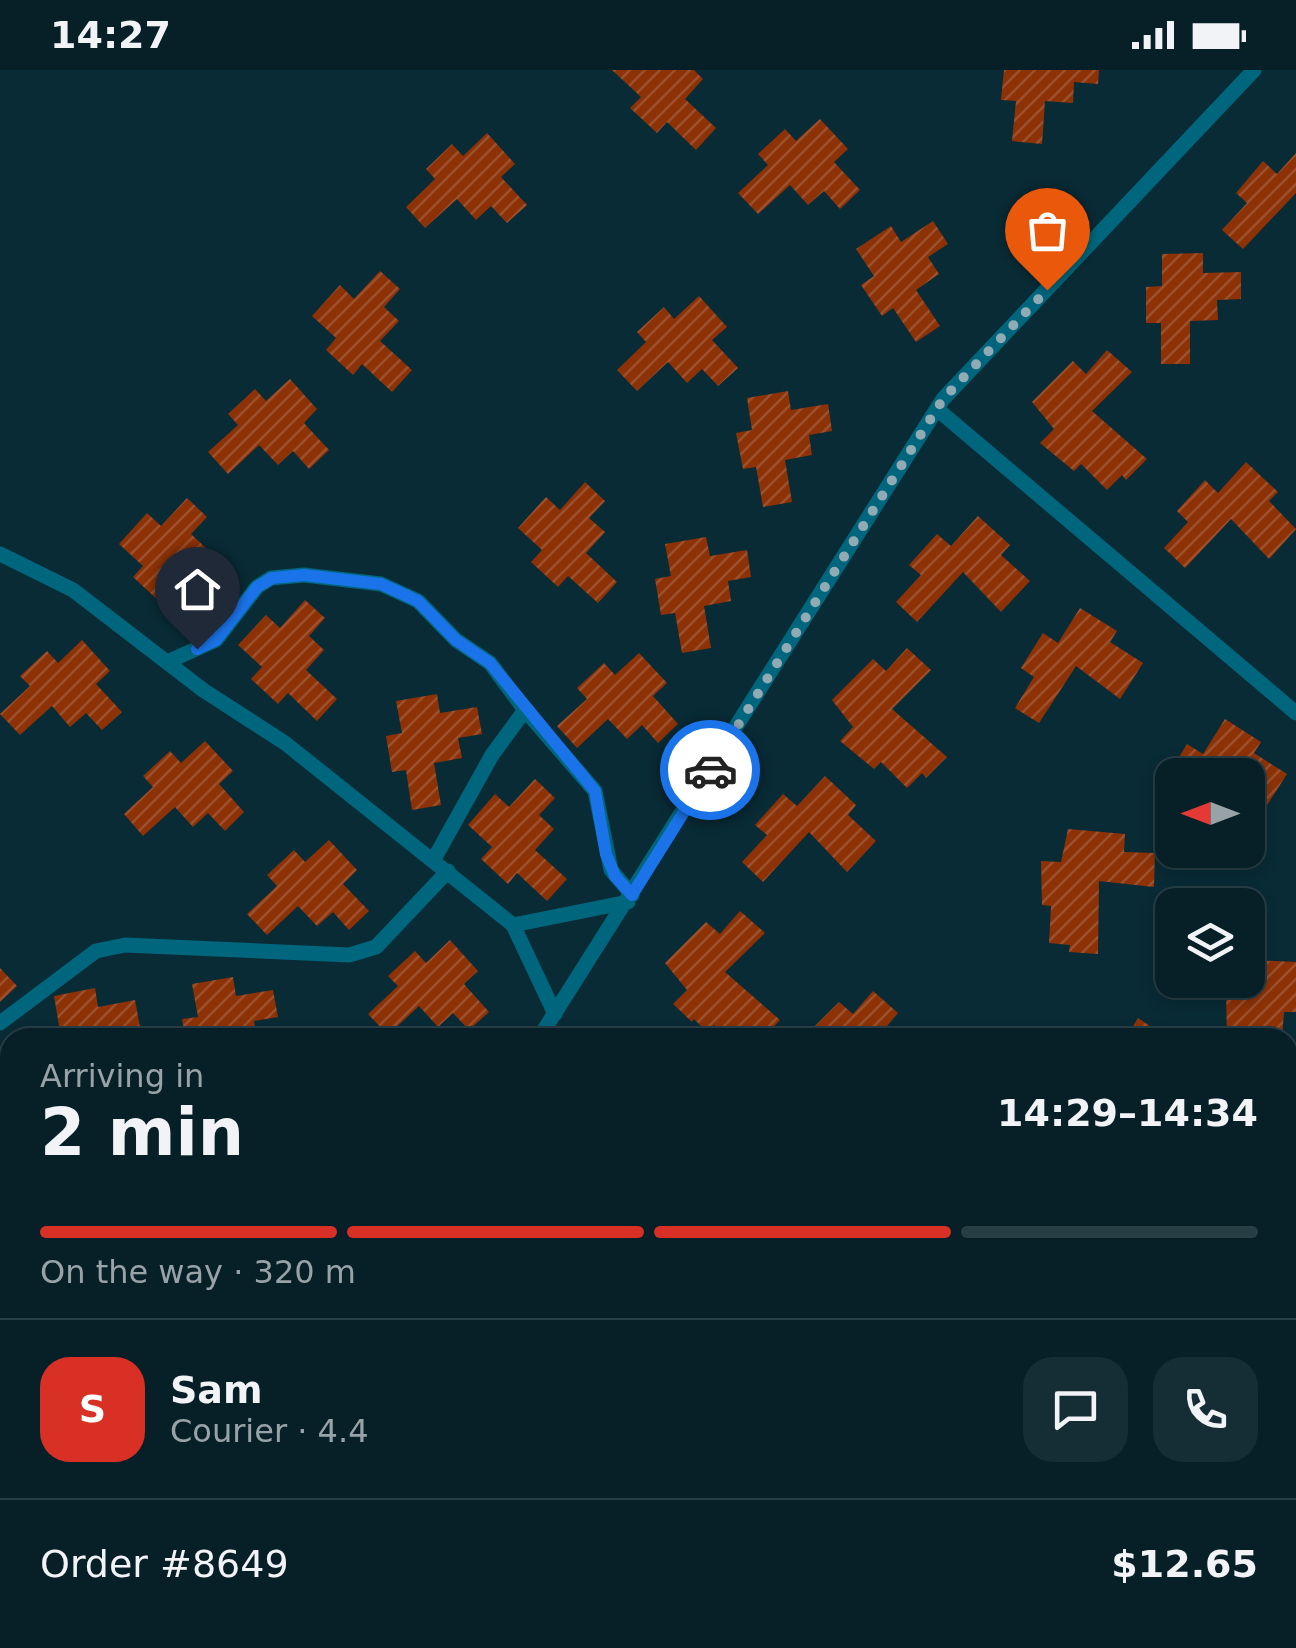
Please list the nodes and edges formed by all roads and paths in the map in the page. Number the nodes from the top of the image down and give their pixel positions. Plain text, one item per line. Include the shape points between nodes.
1 (1254, 70) edge
2 (937, 409) junction
3 (0, 554) edge
4 (167, 662) junction
5 (525, 710) junction
6 (1296, 713) edge
7 (434, 860) junction
8 (448, 871) junction
9 (630, 898) junction
10 (513, 925) junction
11 (554, 1014) junction
12 (0, 1023) edge
13 (545, 1028) edge

1 - 2 street
2 - 6 street
2 - 9 street
3 - 4 street via 73,590
4 - 5 street via 216,640 257,587 272,578 381,584 418,601 490,663
4 - 7 street via 285,743
5 - 7 street
5 - 9 street via 595,791 606,854
7 - 8 street
8 - 10 street
8 - 12 street via 376,947 350,955 124,945 96,951
9 - 10 street
9 - 11 street
10 - 11 street
11 - 13 street

